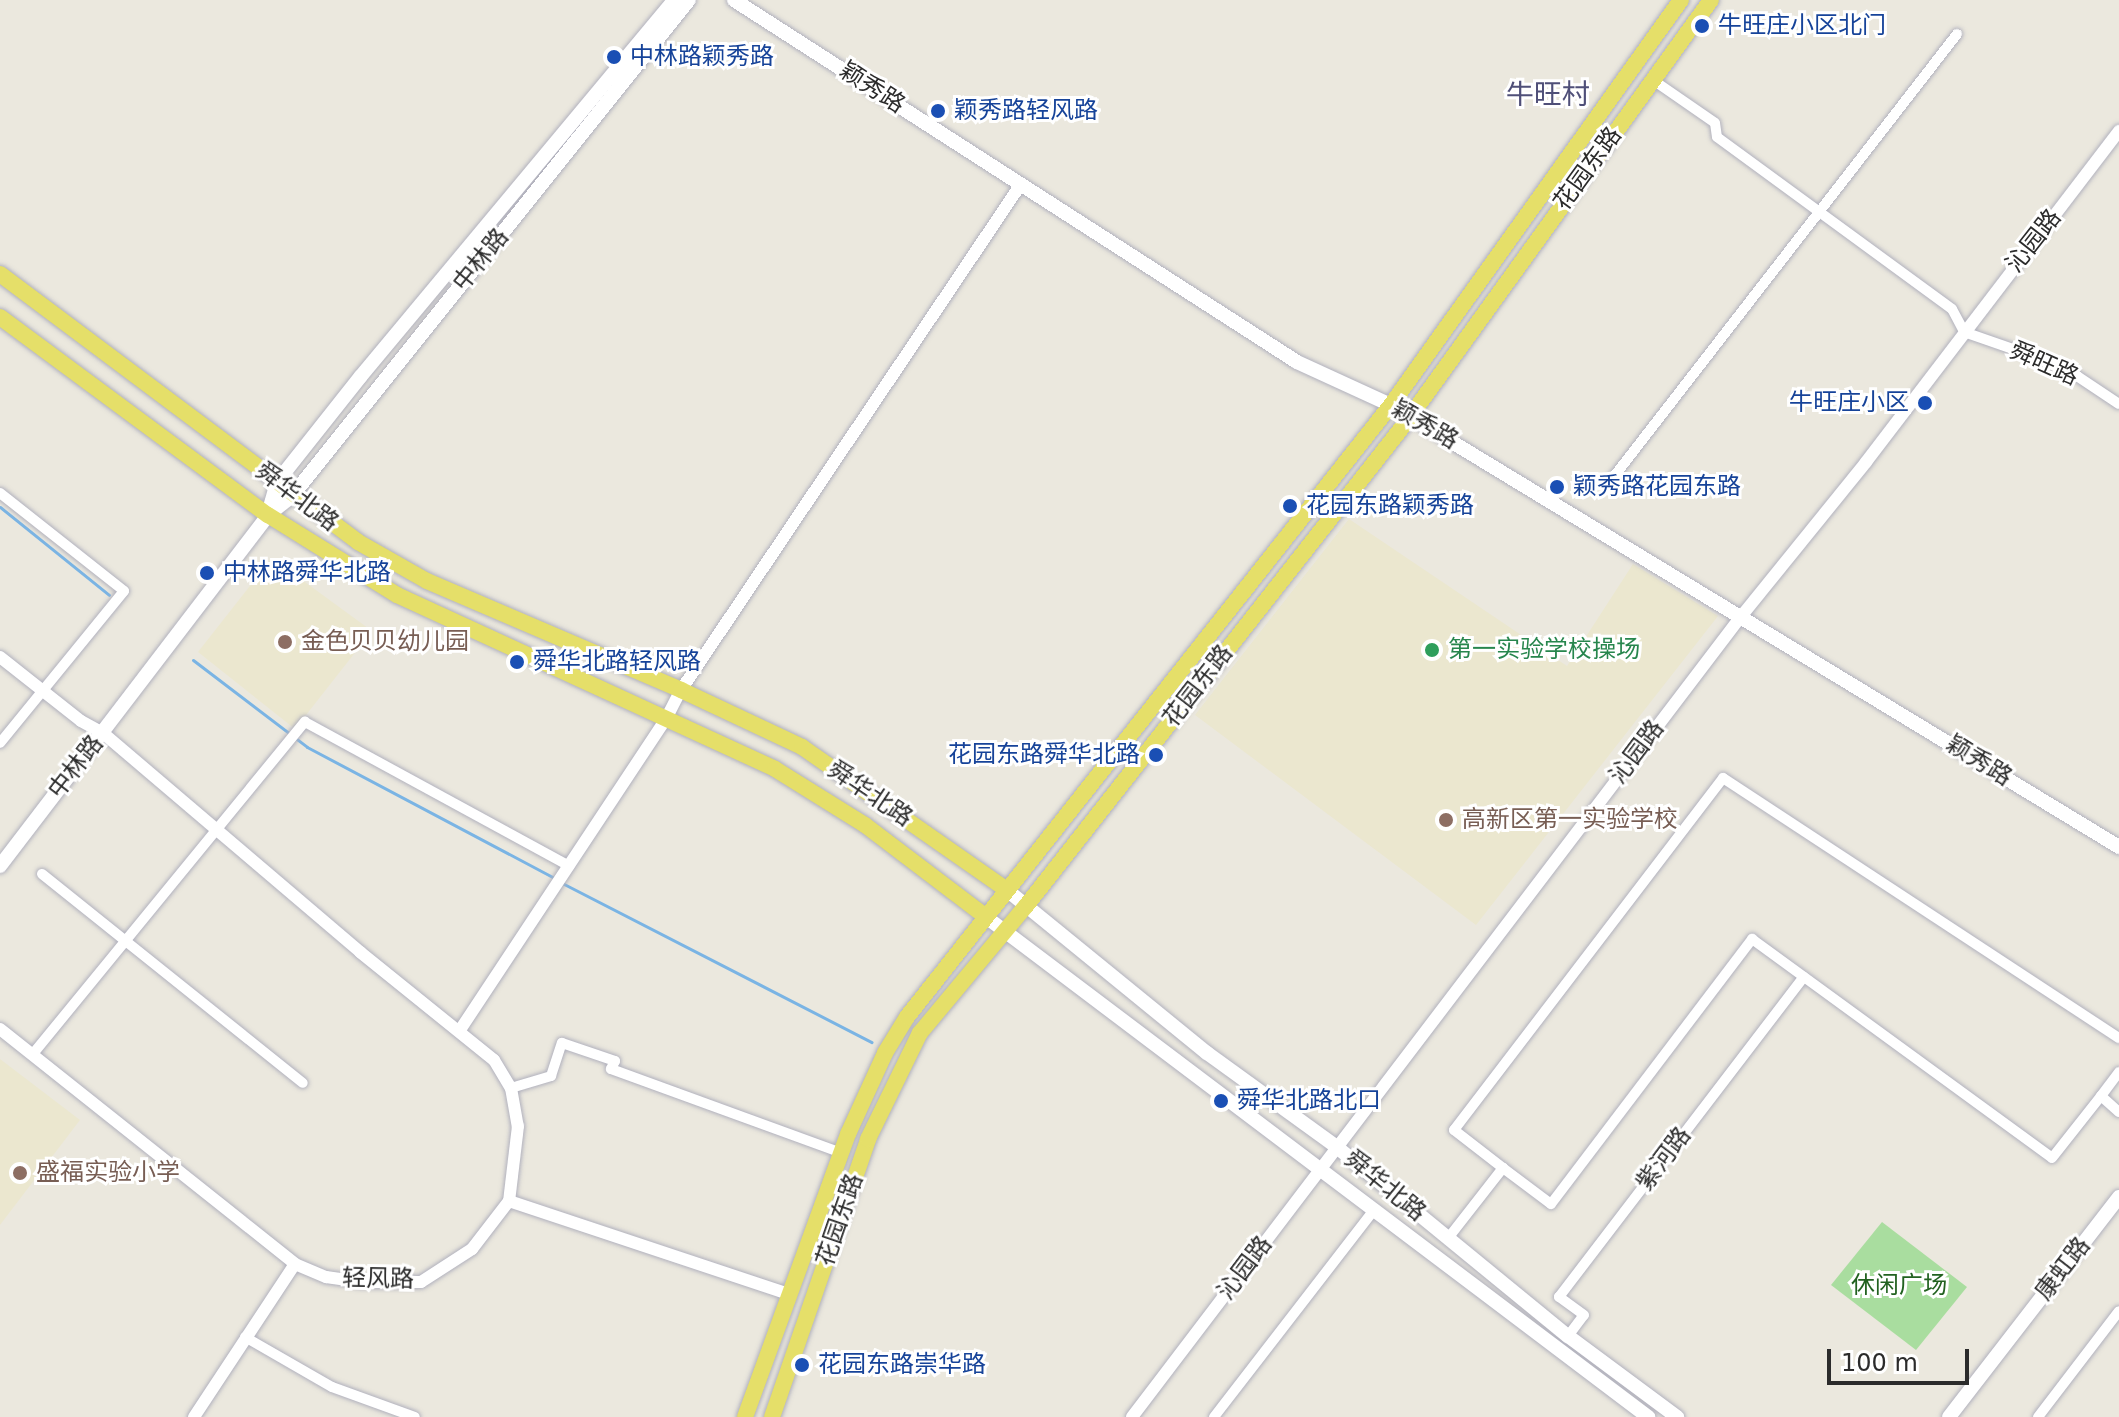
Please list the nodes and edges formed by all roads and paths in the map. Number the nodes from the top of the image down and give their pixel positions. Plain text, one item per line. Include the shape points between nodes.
1 (674, 0) edge
2 (689, 0) edge
3 (734, 0) edge
4 (1681, 0) edge
5 (1711, 0) edge
6 (1957, 34) dead end
7 (1653, 80) junction
8 (2119, 131) edge
9 (1021, 184) junction
10 (1819, 212) junction
11 (0, 274) edge
12 (0, 317) edge
13 (1964, 332) junction
14 (2119, 404) edge
15 (1391, 405) junction
16 (1410, 416) junction
17 (1612, 479) dead end
18 (277, 482) junction
19 (0, 493) edge
20 (292, 496) junction
21 (268, 515) junction
22 (1740, 617) junction
23 (0, 657) edge
24 (681, 690) junction
25 (43, 691) junction
26 (667, 717) junction
27 (103, 733) junction
28 (0, 743) edge
29 (216, 829) junction
30 (2119, 847) edge
31 (0, 866) edge
32 (42, 874) dead end
33 (562, 876) junction
34 (1007, 890) junction
35 (1026, 906) junction
36 (986, 917) junction
37 (1005, 930) junction
38 (125, 941) junction
39 (1804, 977) junction
40 (0, 1029) edge
41 (460, 1030) junction
42 (2119, 1038) edge
43 (32, 1055) junction
44 (2119, 1072) edge
45 (303, 1083) dead end
46 (511, 1088) junction
47 (2101, 1096) junction
48 (2119, 1112) edge
49 (1338, 1148) junction
50 (842, 1153) junction
51 (1322, 1167) junction
52 (1503, 1168) junction
53 (2119, 1197) edge
54 (509, 1201) junction
55 (1375, 1209) junction
56 (1449, 1237) junction
57 (295, 1264) junction
58 (791, 1295) junction
59 (2119, 1311) edge
60 (1568, 1336) junction
61 (245, 1337) junction
62 (194, 1417) edge
63 (415, 1417) edge
64 (745, 1417) edge
65 (772, 1417) edge
66 (1132, 1417) edge
67 (1214, 1417) edge
68 (1648, 1417) edge
69 (1677, 1417) edge
70 (1949, 1417) edge
71 (2038, 1417) edge

1 - 18 main road, 中林路
2 - 20 main road, 中林路
3 - 9 main road, 颖秀路
4 - 15 main road, 花园东路
5 - 7 main road, 花园东路
6 - 10 street
7 - 10 street via 1715,123 1717,137
7 - 16 main road, 花园东路
8 - 13 street, 沁园路
9 - 15 main road, 颖秀路 via 1297,362
9 - 24 street
10 - 13 street via 1952,309
10 - 17 street
11 - 18 main road, 舜华北路
12 - 21 main road, 舜华北路
13 - 14 street, 舜旺路 via 2077,376
13 - 22 street, 沁园路
15 - 16 main road, 颖秀路
15 - 34 main road, 花园东路
16 - 22 main road, 颖秀路
16 - 35 main road, 花园东路
18 - 20 main road, 舜华北路
18 - 21 main road, 中林路
19 - 25 street via 124,591
20 - 21 main road, 中林路
20 - 24 main road, 舜华北路 via 427,581
21 - 26 main road, 舜华北路 via 397,595
21 - 27 main road, 中林路
22 - 30 main road, 颖秀路
22 - 49 street, 沁园路
23 - 25 street
24 - 26 street
24 - 34 main road, 舜华北路 via 802,747
25 - 27 street
25 - 28 street
26 - 33 street
26 - 36 main road, 舜华北路 via 775,769 865,825
27 - 29 street
27 - 31 main road, 中林路
29 - 33 street via 305,722
29 - 38 street
29 - 41 street
32 - 38 street
33 - 41 street
34 - 35 main road, 舜华北路
34 - 36 main road, 花园东路
35 - 37 main road, 花园东路
35 - 49 main road, 舜华北路 via 1207,1053
36 - 37 main road, 舜华北路
36 - 50 main road, 花园东路 via 885,1053
37 - 51 main road, 舜华北路
37 - 65 main road, 花园东路 via 947,997 902,1065 868,1139
38 - 43 street
38 - 45 street
39 - 47 street via 2052,1158
39 - 52 street via 1752,939 1551,1204
39 - 60 street, 紫河路 via 1559,1297 1584,1315
40 - 43 street, 轻风路
41 - 46 street via 494,1060
42 - 52 street via 1723,778 1454,1130
43 - 57 street, 轻风路
44 - 47 street
46 - 50 street via 551,1076 562,1043 615,1061 611,1069
46 - 54 street via 518,1126
47 - 48 street
49 - 51 street, 沁园路
49 - 56 main road, 舜华北路
50 - 58 main road, 花园东路
51 - 55 main road, 舜华北路
51 - 66 street, 沁园路
52 - 56 street
53 - 70 main road, 康虹路
54 - 57 street, 轻风路 via 472,1249 421,1282 360,1282 326,1277
54 - 58 street
55 - 67 street
55 - 68 main road, 舜华北路
56 - 60 main road, 舜华北路
57 - 61 street
58 - 64 main road, 花园东路
59 - 71 street
60 - 69 main road, 舜华北路
61 - 62 street
61 - 63 street via 332,1387

